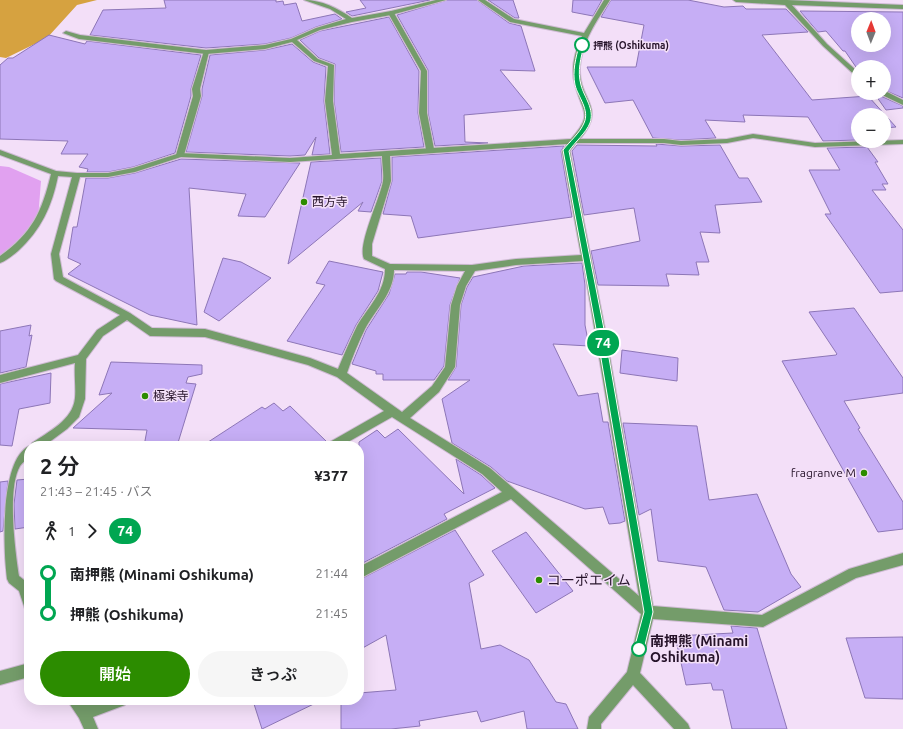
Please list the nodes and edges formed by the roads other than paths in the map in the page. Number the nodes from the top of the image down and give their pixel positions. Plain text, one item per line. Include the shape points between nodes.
1 (307, 0) edge
2 (442, 0) edge
3 (481, 0) edge
4 (607, 0) edge
5 (736, 0) edge
6 (786, 2) edge
7 (903, 6) edge
8 (391, 13) junction
9 (351, 20) junction
10 (66, 33) dead end
11 (586, 34) junction
12 (293, 40) junction
13 (206, 52) junction
14 (851, 69) edge
15 (891, 97) edge
16 (903, 103) edge
17 (572, 141) junction
18 (903, 142) edge
19 (430, 149) junction
20 (0, 152) edge
21 (386, 153) junction
22 (180, 155) junction
23 (336, 157) junction
24 (55, 173) junction
25 (77, 175) junction
26 (586, 258) junction
27 (0, 260) edge
28 (389, 267) junction
29 (472, 268) junction
30 (127, 315) junction
31 (81, 358) junction
32 (340, 374) junction
33 (0, 379) edge
34 (398, 415) junction
35 (43, 441) edge
36 (343, 441) edge
37 (24, 457) edge
38 (512, 493) junction
39 (903, 559) edge
40 (364, 570) edge
41 (24, 585) edge
42 (648, 612) junction
43 (24, 671) edge
44 (633, 675) junction
45 (0, 678) edge
46 (78, 705) edge
47 (106, 705) edge
48 (84, 713) junction
49 (91, 729) edge
50 (594, 729) edge
51 (683, 729) edge

1 - 9 street via 332,8
2 - 8 street
3 - 11 street via 512,21
4 - 11 street
5 - 6 street
6 - 7 street
6 - 14 street
8 - 9 street
8 - 19 street via 424,72 423,113
9 - 12 street via 318,29
10 - 13 street via 79,37
11 - 17 street via 576,65 578,85 589,115 587,124
12 - 13 street via 265,47
12 - 23 street via 316,60 331,65 329,101
13 - 22 street via 196,89 198,96
15 - 16 street
17 - 18 street via 681,143 727,141 753,136 815,145
17 - 19 street
17 - 26 street via 566,150
19 - 21 street
20 - 24 street
21 - 23 street
21 - 28 street via 387,181 368,244 367,257
22 - 23 street via 290,160
22 - 25 street via 128,172
24 - 25 street
24 - 27 street via 48,204 34,230 11,253
25 - 30 street via 55,254 59,279
26 - 29 street via 516,262
26 - 42 street via 606,360
28 - 29 street
28 - 32 street via 388,285 362,327
29 - 34 street via 456,296 451,366 431,394
30 - 31 street via 100,333
30 - 32 street via 150,332 205,333 310,362
31 - 33 street
31 - 35 street via 78,409 67,423
32 - 34 street
34 - 36 street
34 - 38 street via 486,471
37 - 41 street via 14,466 9,492 13,579
38 - 40 street
38 - 42 street
39 - 42 street via 852,573 763,621
42 - 44 street
43 - 45 street
44 - 50 street via 594,722
44 - 51 street
46 - 48 street
47 - 48 street
48 - 49 street

